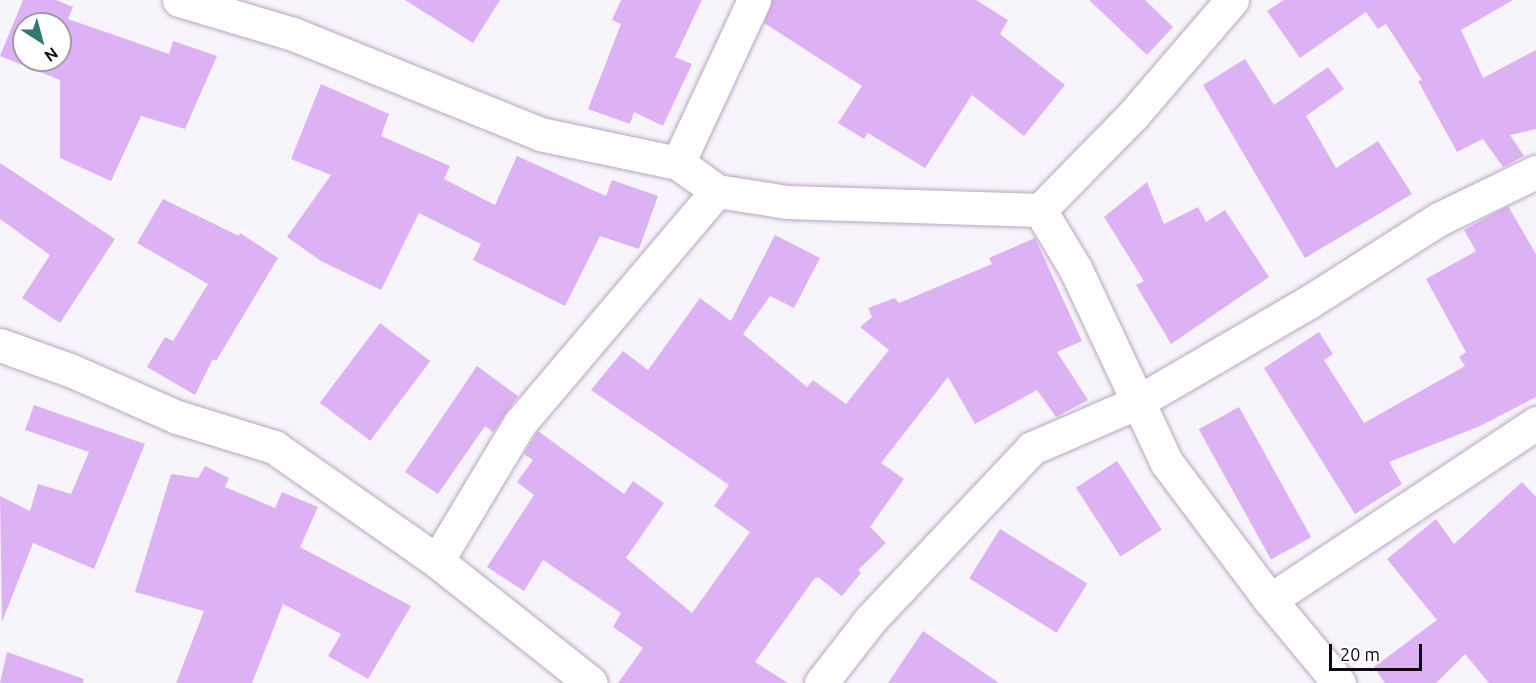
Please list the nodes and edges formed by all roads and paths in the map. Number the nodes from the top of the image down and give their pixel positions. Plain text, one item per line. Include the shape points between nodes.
1 (179, 0) edge
2 (754, 0) edge
3 (1232, 0) edge
4 (678, 163) junction
5 (1536, 172) edge
6 (717, 191) junction
7 (1040, 210) junction
8 (0, 345) edge
9 (1136, 403) junction
10 (1536, 423) edge
11 (437, 561) junction
12 (1270, 600) junction
13 (1334, 681) edge
14 (591, 683) edge
15 (821, 683) edge

1 - 4 street via 293,34 540,134
2 - 4 street
3 - 7 street via 1134,114
4 - 6 street
5 - 9 street via 1439,219 1309,302
6 - 7 street via 787,202
6 - 11 street via 520,423
7 - 9 street via 1076,270
8 - 11 street via 70,370 177,417 274,447
9 - 12 street via 1167,463
9 - 15 street via 1032,448 870,620
10 - 12 street
11 - 14 street
12 - 13 street

